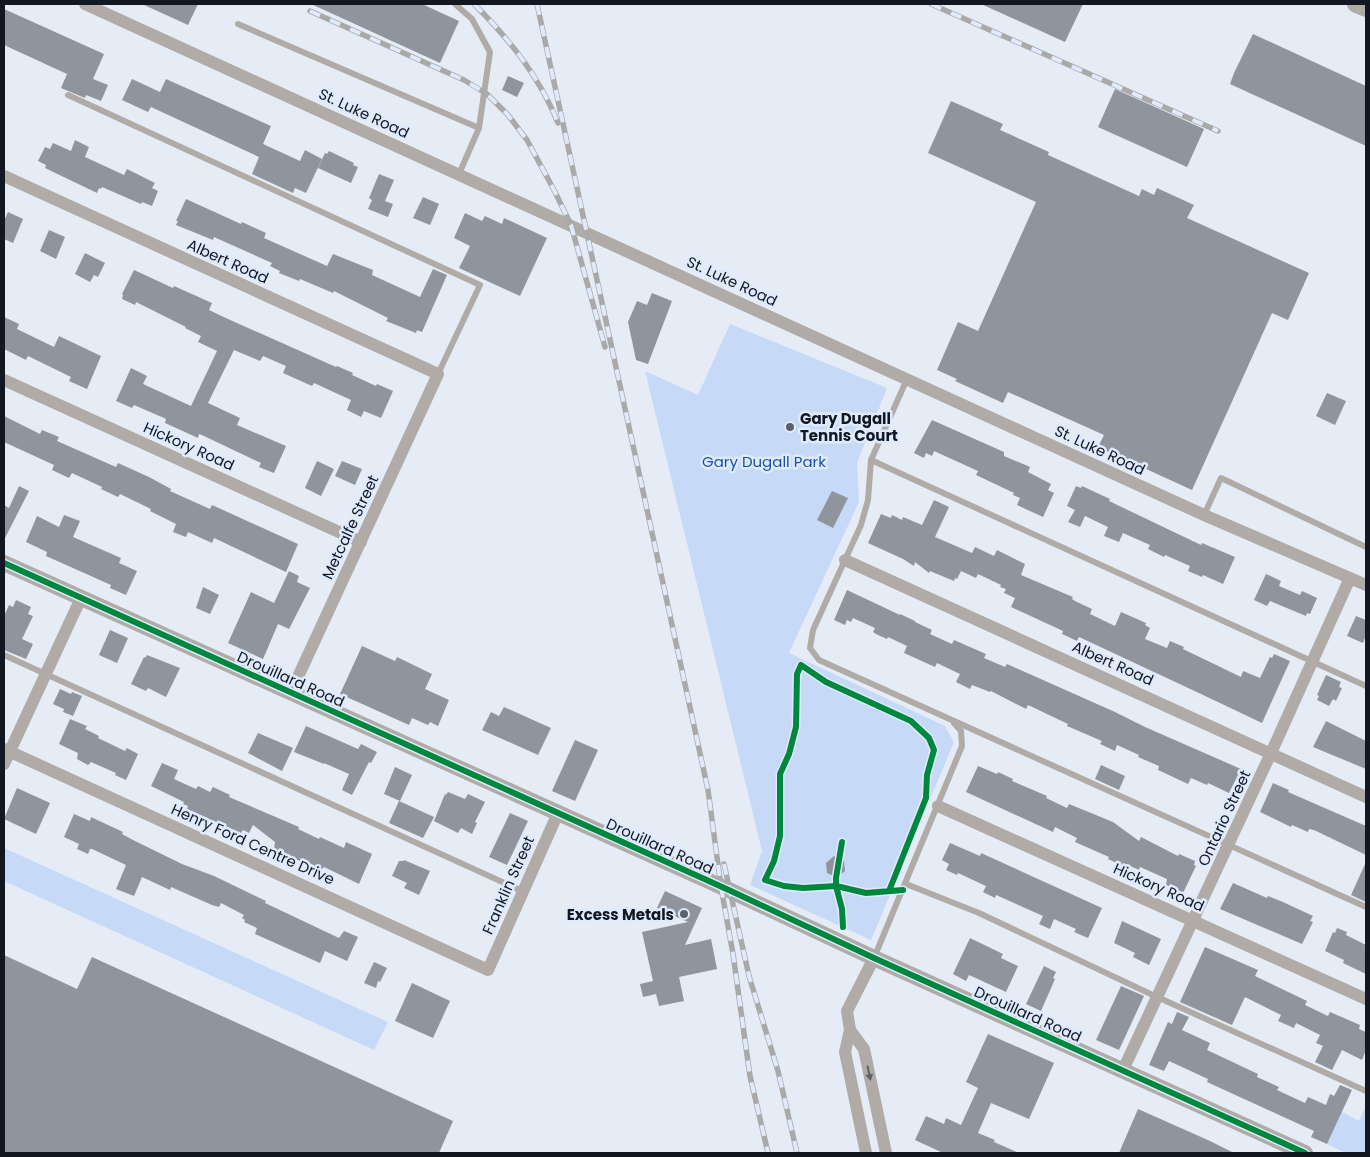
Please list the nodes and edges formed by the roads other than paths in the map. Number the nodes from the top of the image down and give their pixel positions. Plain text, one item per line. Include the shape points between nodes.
1 (86, 4) edge
2 (455, 4) edge
3 (238, 24) dead end
4 (68, 95) dead end
5 (479, 128) junction
6 (459, 174) junction
7 (4, 176) edge
8 (438, 374) junction
9 (907, 379) junction
10 (4, 380) edge
11 (871, 460) junction
12 (1204, 515) junction
13 (361, 542) junction
14 (1366, 546) edge
15 (846, 560) junction
16 (4, 562) edge
17 (1350, 578) junction
18 (1366, 585) edge
19 (81, 598) junction
20 (4, 655) edge
21 (1312, 662) junction
22 (45, 674) junction
23 (1366, 686) edge
24 (291, 692) junction
25 (952, 720) junction
26 (7, 750) edge
27 (1272, 753) junction
28 (4, 764) edge
29 (1366, 797) edge
30 (938, 806) junction
31 (558, 813) junction
32 (1229, 846) junction
33 (906, 884) junction
34 (522, 891) junction
35 (1366, 908) edge
36 (1194, 920) junction
37 (874, 958) junction
38 (488, 970) joint
39 (1157, 997) junction
40 (1366, 999) edge
41 (850, 1030) junction
42 (1122, 1070) junction
43 (1366, 1091) edge
44 (866, 1153) edge
45 (886, 1153) edge
46 (1305, 1153) edge

1 - 6 street, St. Luke Road
2 - 5 lane via 472,19 490,52
3 - 5 lane
4 - 8 lane via 480,285
5 - 6 lane
6 - 9 street, St. Luke Road
7 - 8 street, Albert Road
8 - 13 street, Metcalfe Street
9 - 11 lane
9 - 12 street, St. Luke Road
10 - 13 street, Hickory Road
11 - 15 lane via 868,500
11 - 21 lane
12 - 14 lane via 1221,478
12 - 17 street, St. Luke Road
13 - 24 street, Metcalfe Street
15 - 25 lane via 813,630 810,648 813,654 819,660
15 - 27 street, Albert Road
16 - 19 street, Drouillard Road
17 - 18 street, St. Luke Road
17 - 21 street, Ontario Street
19 - 22 street
19 - 24 street, Drouillard Road
20 - 22 lane
21 - 23 lane
21 - 27 street, Ontario Street
22 - 26 street
22 - 34 lane
24 - 31 street, Drouillard Road
25 - 30 lane via 961,730 962,746
25 - 32 lane
26 - 28 street
26 - 38 street, Henry Ford Centre Drive
27 - 29 street, Albert Road
27 - 32 street, Ontario Street
30 - 33 lane
30 - 36 street, Hickory Road
31 - 34 street, Franklin Street
31 - 37 street, Drouillard Road
32 - 35 lane
32 - 36 street, Ontario Street
33 - 37 lane
33 - 39 lane via 980,913
34 - 38 street, Franklin Street
36 - 39 street, Ontario Street
36 - 40 street, Hickory Road
37 - 41 street via 847,1010
37 - 42 street, Drouillard Road
39 - 42 street, Ontario Street
39 - 43 lane
41 - 44 street via 845,1052
41 -> 45 street via 864,1049
42 - 46 street, Drouillard Road

